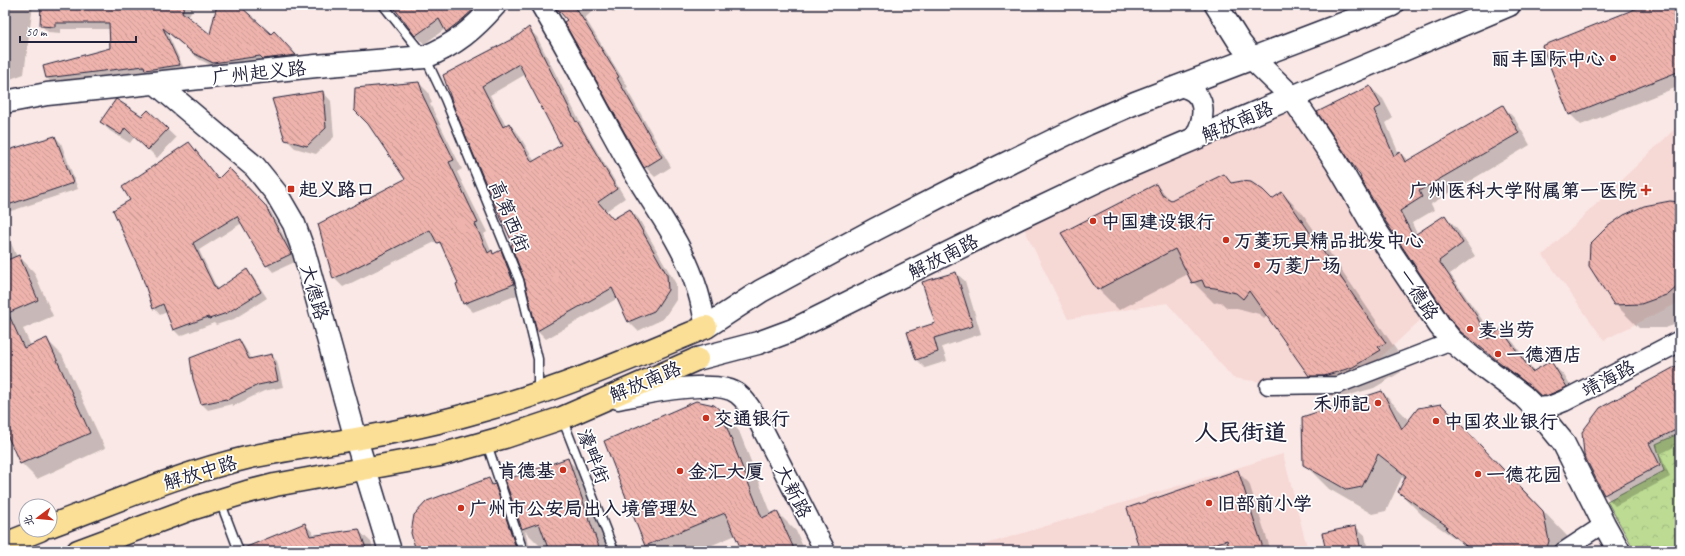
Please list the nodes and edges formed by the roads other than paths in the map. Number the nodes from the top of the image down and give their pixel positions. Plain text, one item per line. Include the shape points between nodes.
1 (382, 5) edge
2 (495, 5) edge
3 (541, 5) edge
4 (1216, 5) edge
5 (1392, 5) edge
6 (1509, 5) edge
7 (425, 57) junction
8 (1252, 58) junction
9 (157, 84) junction
10 (1178, 86) junction
11 (1292, 97) junction
12 (5, 102) edge
13 (1194, 139) junction
14 (706, 327) junction
15 (1680, 341) edge
16 (1452, 342) junction
17 (1268, 386) dead end
18 (538, 394) junction
19 (594, 403) junction
20 (1535, 408) junction
21 (562, 418) junction
22 (356, 439) junction
23 (486, 442) junction
24 (365, 469) junction
25 (220, 500) junction
26 (58, 523) edge
27 (1604, 524) junction
28 (20, 538) edge
29 (5, 544) edge
30 (78, 551) edge
31 (239, 551) edge
32 (390, 551) edge
33 (523, 551) edge
34 (614, 551) edge
35 (825, 551) edge
36 (1563, 551) edge
37 (1619, 551) edge

1 - 7 lane, 高第西街
2 - 7 main road, 广州起义路 via 478,25 462,38
3 - 14 street via 684,257 696,285
4 - 8 main road, 一德路
5 - 8 main road, 解放南路
6 - 11 main road, 解放南路
7 - 9 main road, 广州起义路
7 - 18 lane, 高第西街 via 445,99 519,280 538,359
8 - 10 main road, 解放南路
8 - 11 main road, 一德路
9 - 12 main road, 广州起义路 via 47,94
9 - 22 main road, 大德路 via 255,167 276,193 294,224
10 - 13 street via 1188,87 1195,92 1201,102 1204,112
10 - 14 main road, 解放南路 via 1087,124 917,207 761,291
11 - 13 main road, 解放南路
11 - 16 main road, 一德路 via 1336,162 1375,230
13 - 19 main road, 解放南路 via 1025,215 793,330 758,343 697,359
14 - 18 main road, 解放南路
15 - 20 street, 靖海路 via 1549,408
16 - 17 street via 1338,385
16 - 20 main road, 一德路
18 - 22 main road, 解放南路 via 463,416
19 - 21 main road, 解放南路
19 - 35 street, 大新路 via 710,386 728,388 737,393 758,420
20 - 27 main road, 一德路 via 1563,442
21 - 23 main road, 解放南路
21 - 34 lane, 濠畔街
22 - 24 main road, 大德路
22 - 26 main road, 解放中路 via 283,450 203,470
23 - 24 main road, 解放南路 via 440,455
23 - 33 lane
24 - 25 main road, 解放中路 via 275,485
24 - 32 main road, 大德路
25 - 30 main road, 解放中路
25 - 31 lane
27 - 36 street
27 - 37 main road, 一德路
28 - 29 main road

